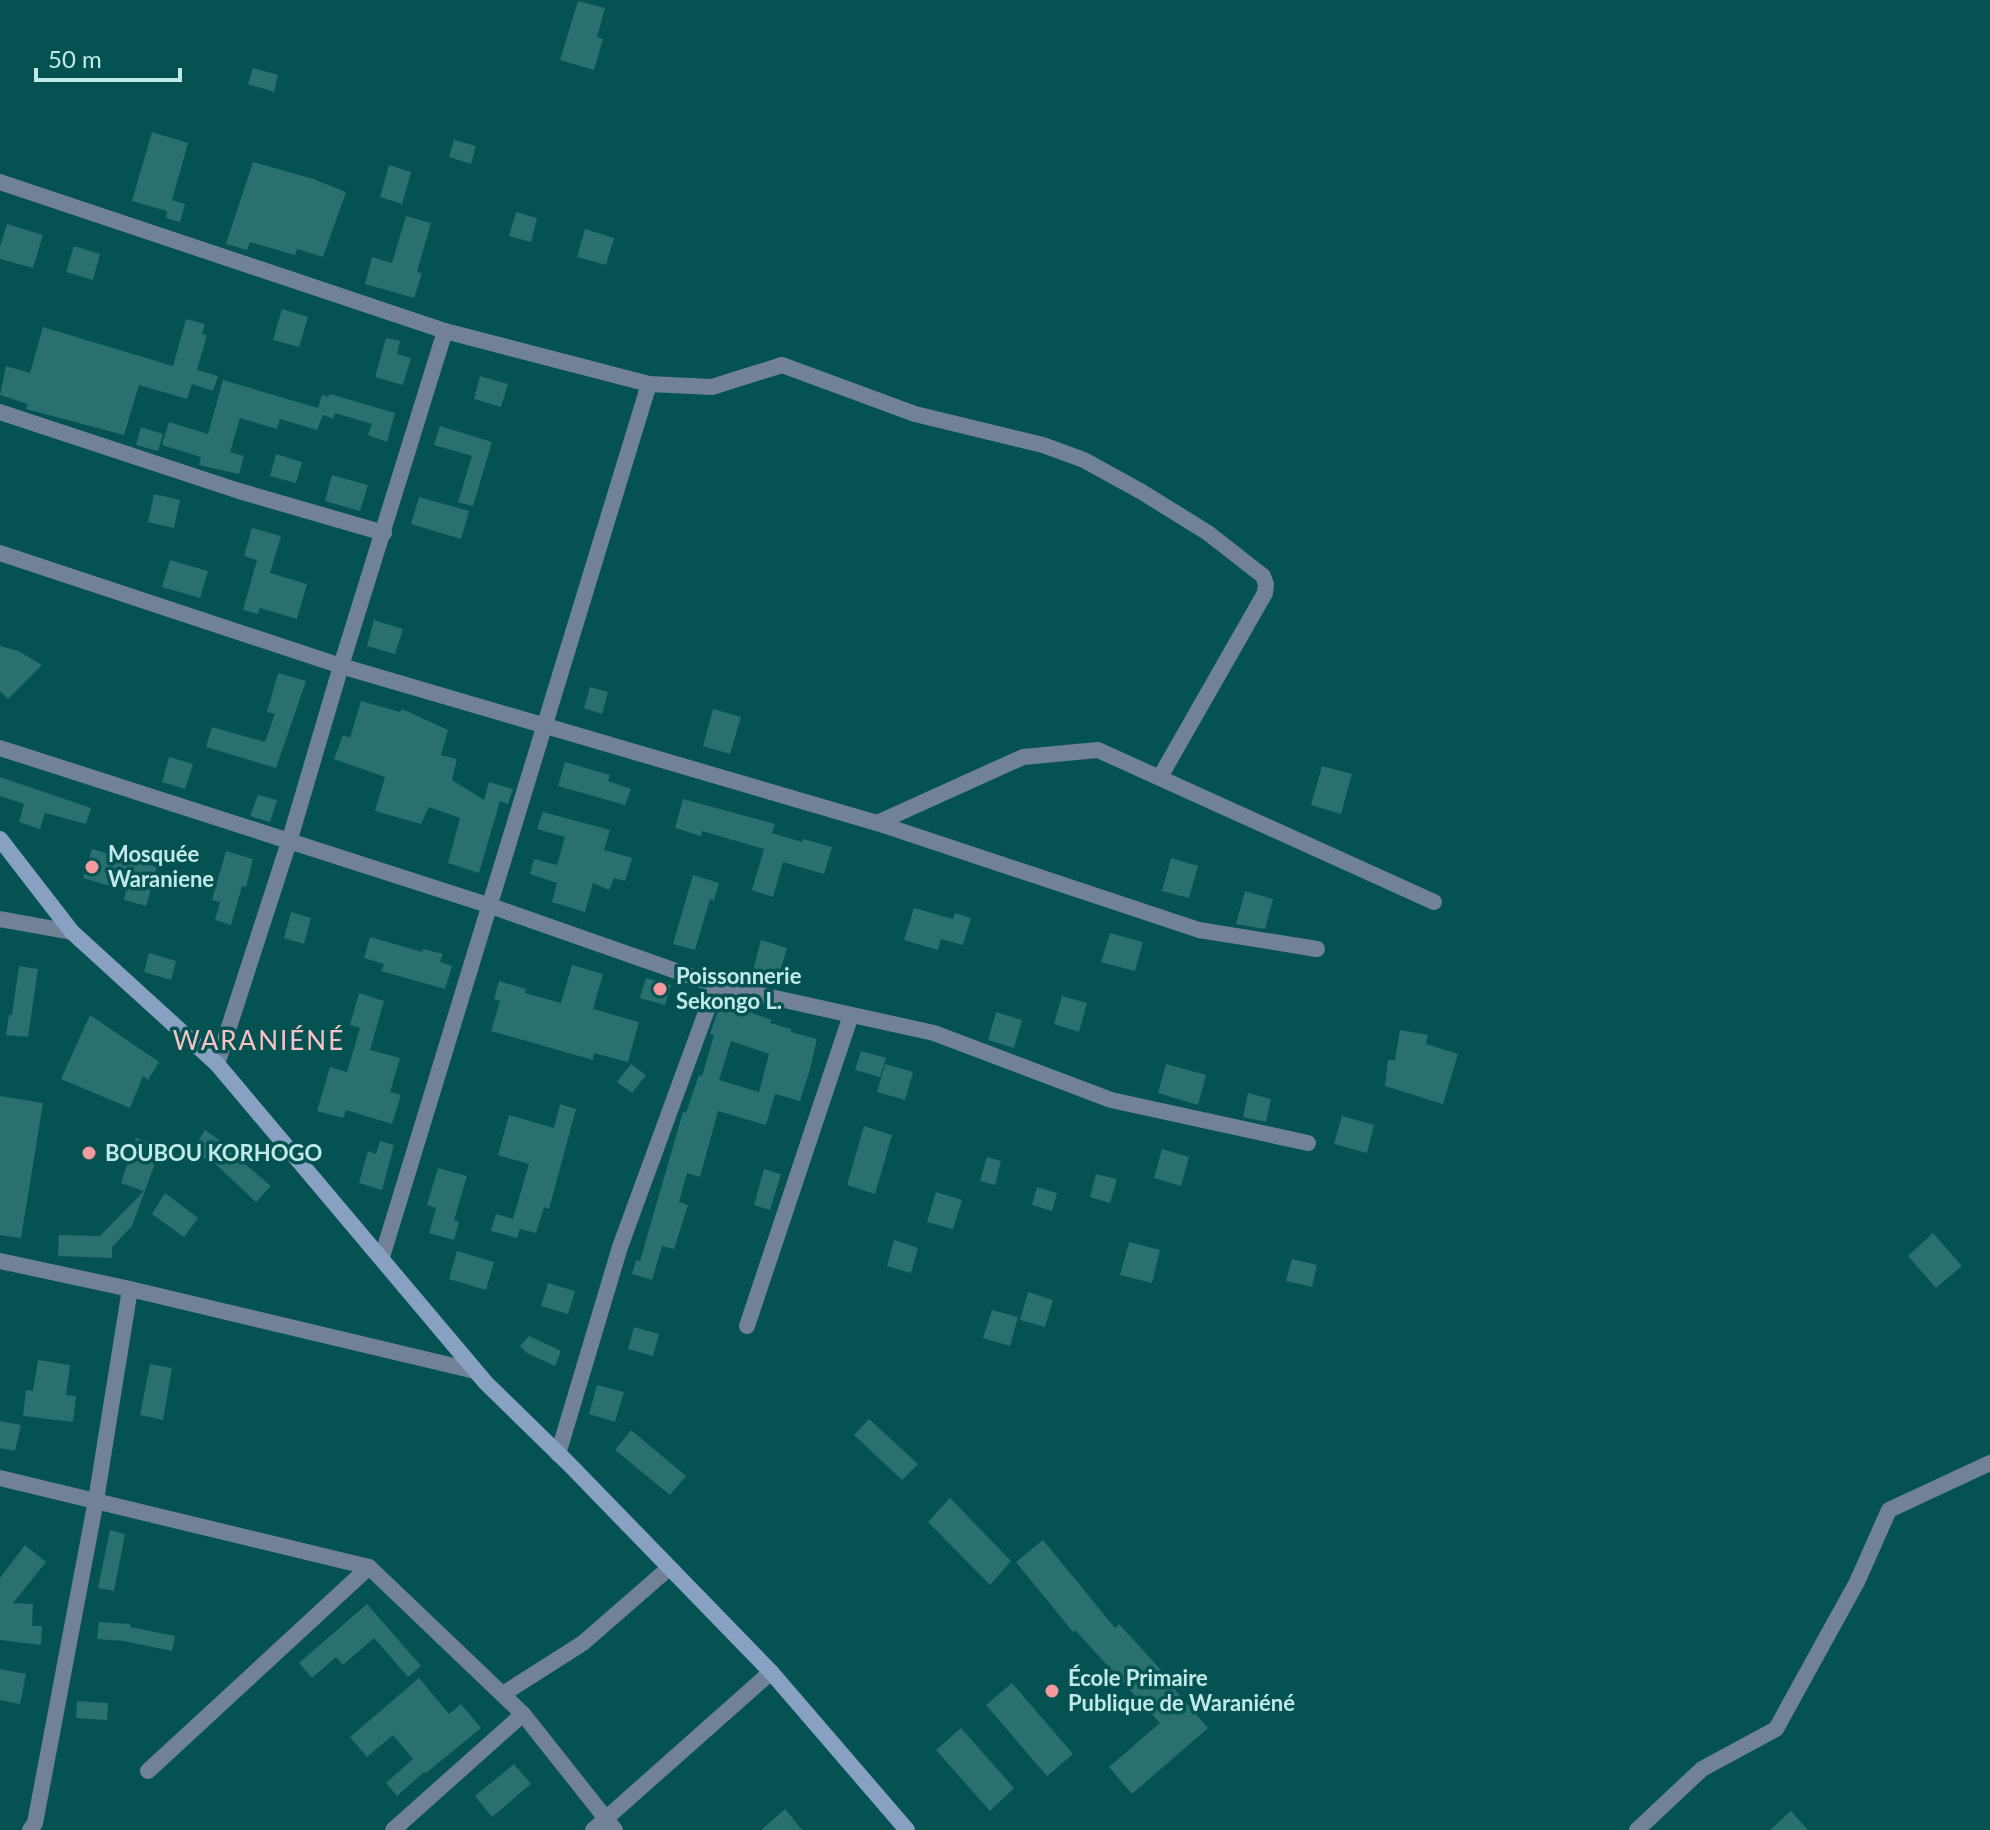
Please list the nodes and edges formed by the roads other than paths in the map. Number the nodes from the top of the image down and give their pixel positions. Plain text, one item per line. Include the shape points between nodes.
1 (0, 182) edge
2 (445, 331) junction
3 (649, 384) junction
4 (0, 412) edge
5 (384, 533) junction
6 (0, 553) edge
7 (341, 666) junction
8 (543, 726) junction
9 (0, 748) edge
10 (1160, 777) junction
11 (877, 823) junction
12 (0, 839) edge
13 (289, 842) junction
14 (1434, 902) dead end
15 (491, 906) junction
16 (0, 919) edge
17 (72, 932) junction
18 (1317, 949) dead end
19 (716, 985) junction
20 (851, 1015) junction
21 (217, 1064) junction
22 (1308, 1143) dead end
23 (382, 1257) junction
24 (0, 1261) edge
25 (130, 1289) junction
26 (747, 1326) dead end
27 (475, 1371) junction
28 (558, 1454) junction
29 (1990, 1463) edge
30 (0, 1478) edge
31 (96, 1500) junction
32 (369, 1567) junction
33 (669, 1568) junction
34 (771, 1672) junction
35 (503, 1694) junction
36 (523, 1714) junction
37 (148, 1771) dead end
38 (604, 1826) edge
39 (30, 1830) edge
40 (393, 1830) edge
41 (907, 1830) edge
42 (1637, 1830) edge

1 - 2 street
2 - 3 street
2 - 5 street
3 - 8 street
3 - 10 street via 712,387 782,365 915,414 1084,460 1219,542 1263,576 1265,593
4 - 5 street
5 - 7 street
6 - 7 street
7 - 8 street
7 - 13 street
8 - 11 street
8 - 15 street
9 - 13 street
10 - 11 street via 1098,750 1023,757
10 - 14 street
11 - 18 street via 1199,930
12 - 17 street
13 - 15 street
13 - 21 street
15 - 19 street
15 - 23 street
16 - 17 street
17 - 21 street
19 - 20 street
19 - 28 street via 620,1247
20 - 22 street via 934,1033 1111,1100
20 - 26 street
21 - 23 street
23 - 27 street
24 - 25 street
25 - 27 street
25 - 31 street
27 - 28 street
28 - 33 street
29 - 42 street via 1889,1510 1857,1582 1776,1729 1702,1769
30 - 31 street
31 - 32 street
31 - 39 street
32 - 35 street
32 - 37 street
33 - 34 street
33 - 35 street via 583,1643
34 - 38 street
34 - 41 street
35 - 36 street
36 - 38 street
36 - 40 street

